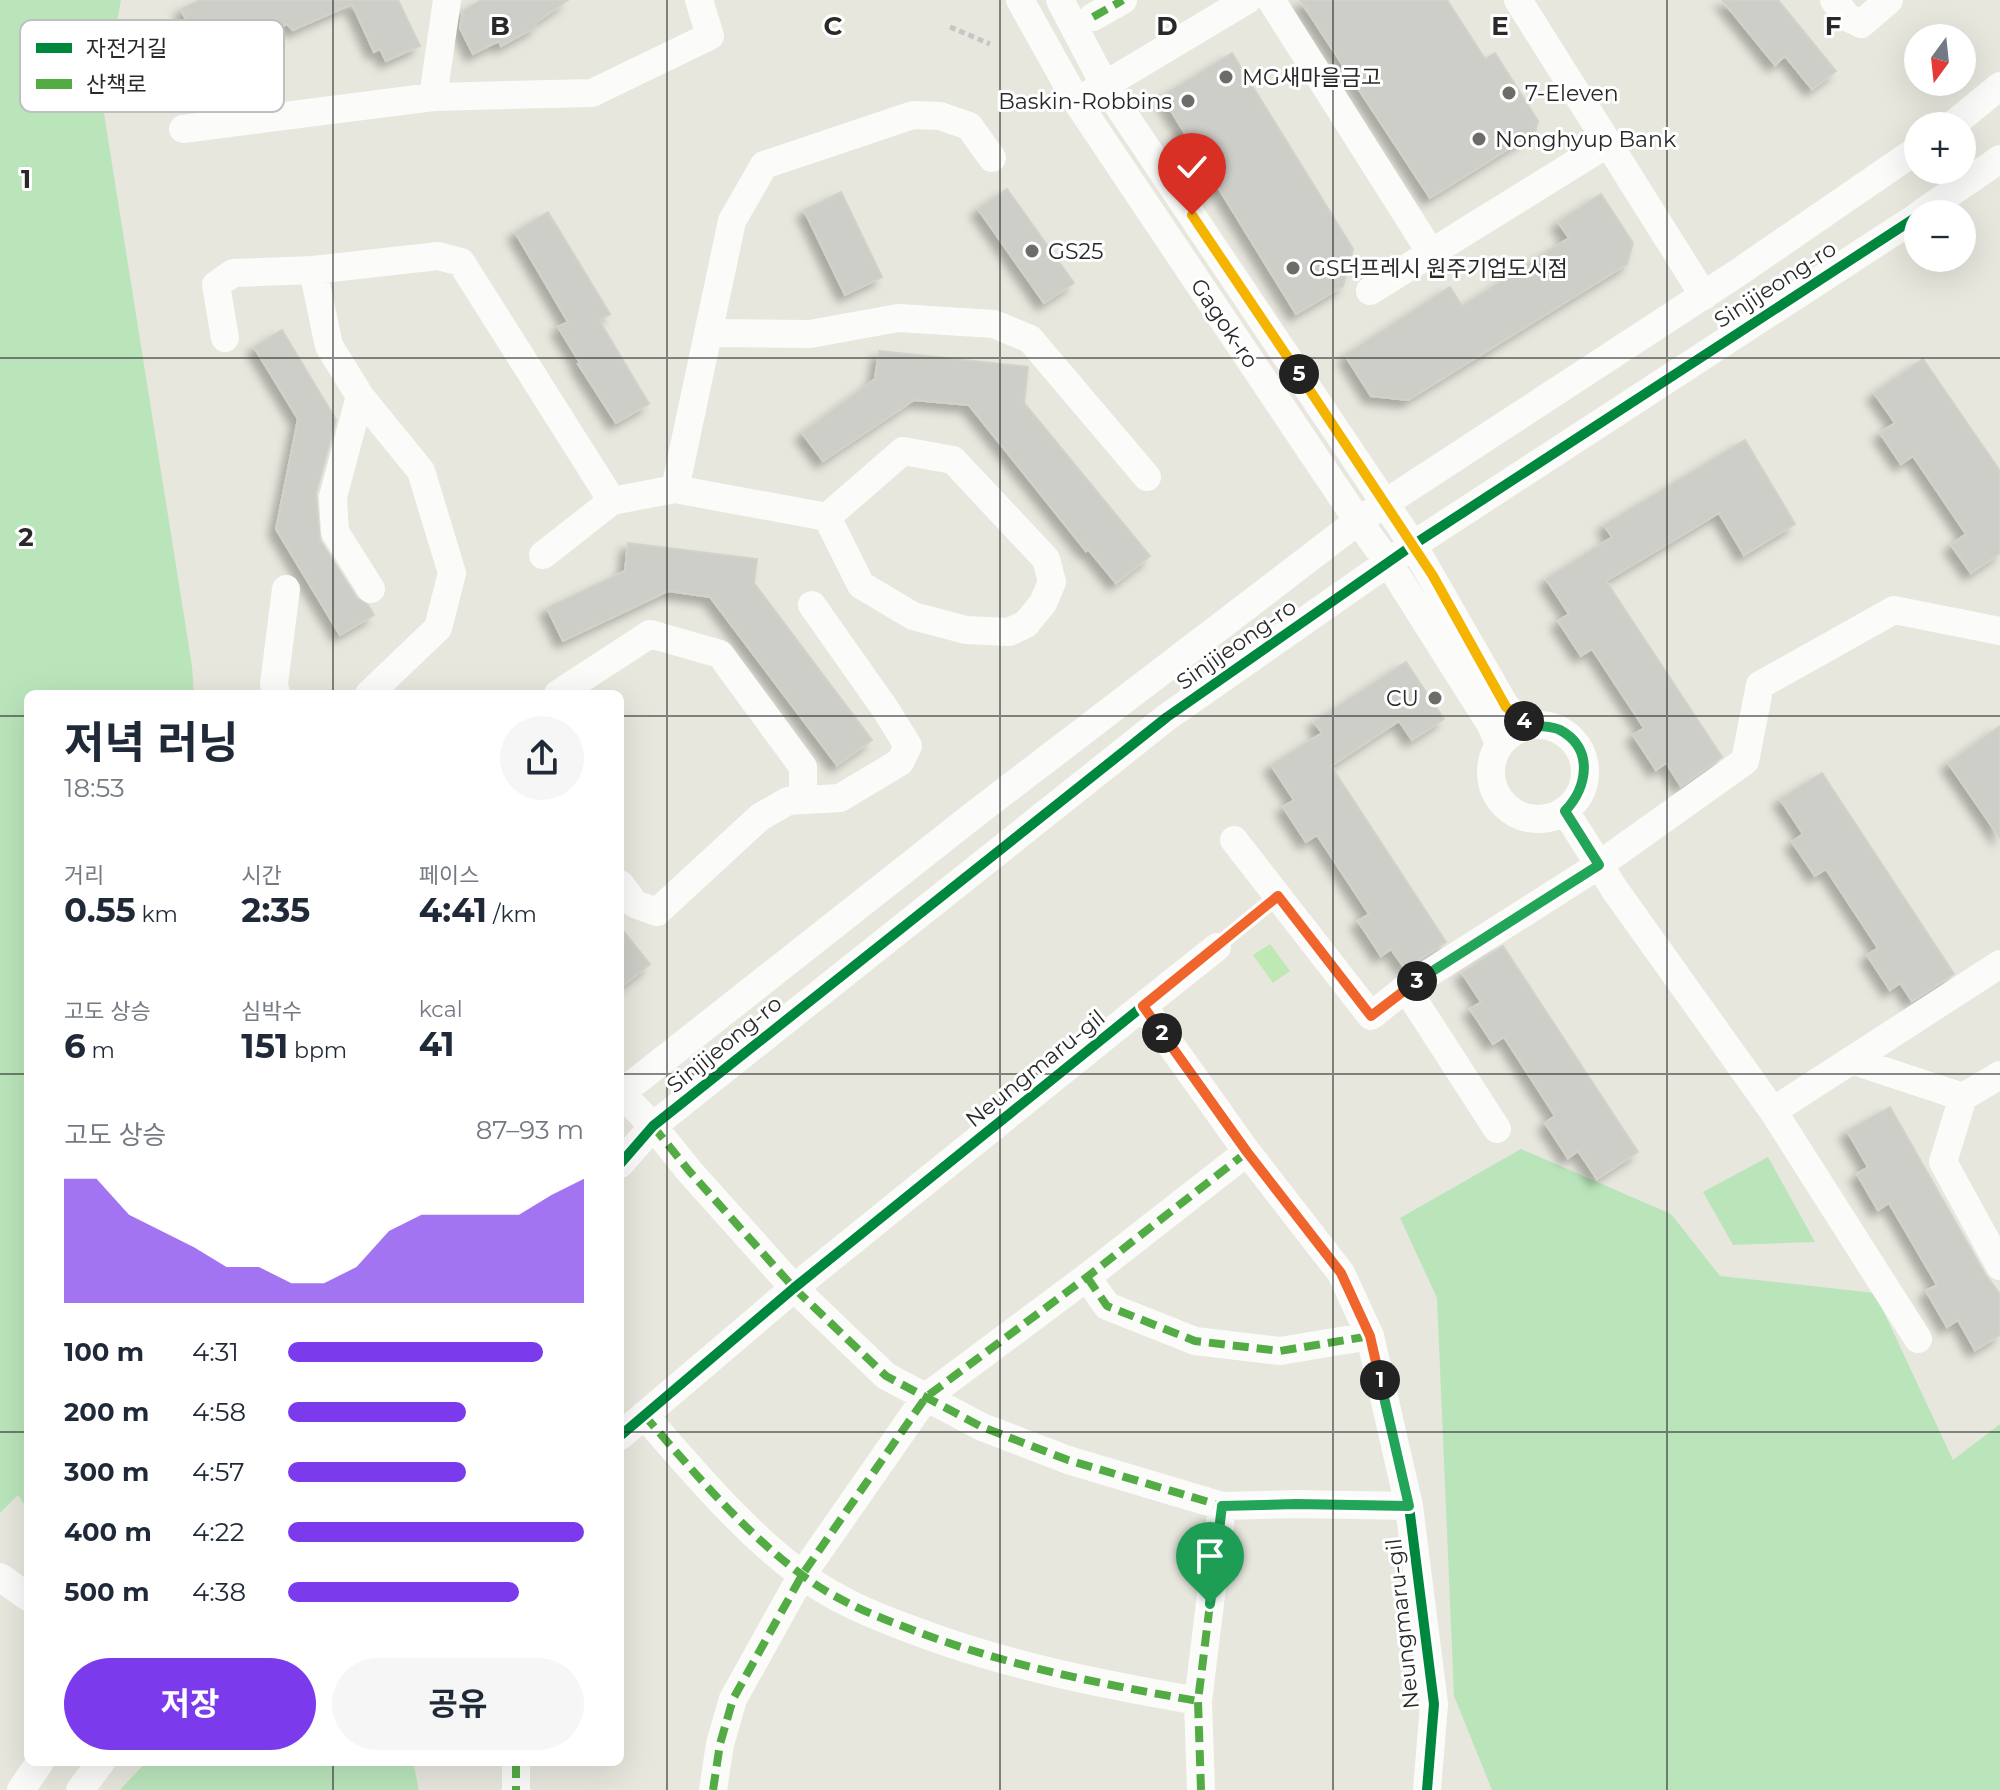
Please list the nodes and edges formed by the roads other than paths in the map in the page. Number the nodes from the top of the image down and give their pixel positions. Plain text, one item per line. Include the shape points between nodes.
1 (447, 0) edge
2 (699, 0) edge
3 (1020, 0) edge
4 (1060, 0) edge
5 (1123, 0) edge
6 (1247, 0) edge
7 (1271, 0) edge
8 (1518, 0) edge
9 (1834, 0) edge
10 (1889, 0) edge
11 (1093, 17) dead end
12 (1105, 86) junction
13 (2000, 86) edge
14 (433, 97) junction
15 (1077, 102) junction
16 (1968, 112) edge
17 (183, 129) dead end
18 (1608, 143) junction
19 (992, 158) dead end
20 (1904, 159) edge
21 (2000, 159) edge
22 (1941, 200) edge
23 (1904, 225) edge
24 (1431, 253) junction
25 (313, 270) junction
26 (1370, 291) dead end
27 (1704, 296) junction
28 (710, 333) junction
29 (225, 338) dead end
30 (360, 396) junction
31 (1147, 477) dead end
32 (675, 489) junction
33 (612, 501) junction
34 (1386, 503) junction
35 (827, 517) junction
36 (1358, 521) junction
37 (1413, 545) junction
38 (543, 555) dead end
39 (1388, 562) junction
40 (286, 589) dead end
41 (371, 589) dead end
42 (812, 605) dead end
43 (2000, 631) edge
44 (275, 690) edge
45 (373, 690) edge
46 (564, 690) edge
47 (1529, 726) junction
48 (1499, 744) junction
49 (803, 800) junction
50 (1565, 811) junction
51 (1234, 840) dead end
52 (1599, 865) junction
53 (624, 889) edge
54 (1217, 947) road end
55 (2000, 964) edge
56 (1406, 988) junction
57 (1143, 1006) junction
58 (1851, 1060) junction
59 (2000, 1075) edge
60 (624, 1090) edge
61 (624, 1097) edge
62 (1963, 1097) junction
63 (1773, 1111) junction
64 (653, 1126) junction
65 (1497, 1129) dead end
66 (1247, 1152) junction
67 (624, 1159) edge
68 (2000, 1266) edge
69 (1087, 1277) junction
70 (794, 1288) junction
71 (1370, 1336) junction
72 (1918, 1339) dead end
73 (926, 1397) junction
74 (644, 1415) junction
75 (624, 1432) edge
76 (1222, 1506) junction
77 (1409, 1506) junction
78 (802, 1575) junction
79 (0, 1577) edge
80 (24, 1594) edge
81 (1198, 1701) junction
82 (37, 1766) edge
83 (98, 1766) edge
84 (516, 1766) edge
85 (21, 1790) edge
86 (80, 1790) edge
87 (516, 1790) edge
88 (713, 1790) edge
89 (1201, 1790) edge
90 (1427, 1790) edge

1 - 14 street
2 - 14 street via 710,36 592,93
3 - 15 street, Gagok-ro
4 - 12 street, Gagok-ro
5 - 11 street
6 - 12 street
7 - 24 street
8 - 18 street
9 - 10 street via 1847,17 1861,24
12 - 15 street
12 - 34 street, Gagok-ro
13 - 16 street
14 - 17 street
15 - 36 street, Gagok-ro
18 - 24 street
18 - 27 street
19 - 28 street via 969,126 940,116 913,115 764,165 732,221
20 - 27 street, Sinjijeong-ro
21 - 22 street, Sinjijeong-ro
23 - 37 street, Sinjijeong-ro
24 - 26 street
25 - 29 street via 233,273 216,285
25 - 30 street via 329,346
25 - 33 street via 438,256 461,262
27 - 34 street, Sinjijeong-ro
28 - 31 street via 810,334 898,318 994,324 1030,339
28 - 32 street
30 - 41 street via 333,509 335,532
30 - 45 street via 421,471 452,573 438,628
32 - 33 street
32 - 35 street
33 - 38 street
34 - 36 street, Sinjijeong-ro
34 - 37 street, Gagok-ro
35 - 35 street via 903,451 953,460 1046,559 1052,582 1026,624 1009,632 966,630 913,616 861,585
36 - 39 street, Gagok-ro
36 - 60 street, Sinjijeong-ro
37 - 39 street, Sinjijeong-ro
37 - 47 street, Gagok-ro via 1506,707
39 - 48 street, Gagok-ro
39 - 64 street, Sinjijeong-ro via 1167,717
40 - 44 street
42 - 49 street via 908,746 900,762 840,798
43 - 52 street via 1894,610 1760,685 1745,761
46 - 49 street via 650,634 720,654 803,767
47 - 48 street
47 - 50 street via 1560,731 1581,754 1583,785
48 - 50 street via 1492,783 1508,808 1536,818
49 - 53 street via 788,801 760,817 657,912 635,904
50 - 52 street
51 - 56 street via 1371,1016
52 - 56 street
52 - 63 street
54 - 57 street
55 - 58 street
56 - 65 street
57 - 66 street, Neungmaru-gil
57 - 70 street, Neungmaru-gil
58 - 62 street
58 - 63 street
59 - 62 street
61 - 64 street, Neungmaru-gil
62 - 68 street via 1943,1162
63 - 72 street
64 - 67 street, Sinjijeong-ro
64 - 70 street, Neungmaru-gil
66 - 69 street
66 - 71 street, Neungmaru-gil via 1341,1273
69 - 71 street via 1107,1306 1195,1341 1280,1351
69 - 73 street
70 - 73 street, Neungmaru-gil via 886,1376
70 - 74 street, Neungmaru-gil
71 - 77 street, Neungmaru-gil
73 - 76 street, Neungmaru-gil via 982,1427 1068,1460
73 - 78 street
74 - 75 street, Neungmaru-gil
74 - 78 street via 719,1500
76 - 77 street, Neungmaru-gil
76 - 81 street
77 - 90 street, Neungmaru-gil via 1434,1704
78 - 81 street via 862,1611 994,1658
78 - 88 street via 733,1699
79 - 80 street
81 - 89 street
82 - 85 street
83 - 86 street
84 - 87 street

